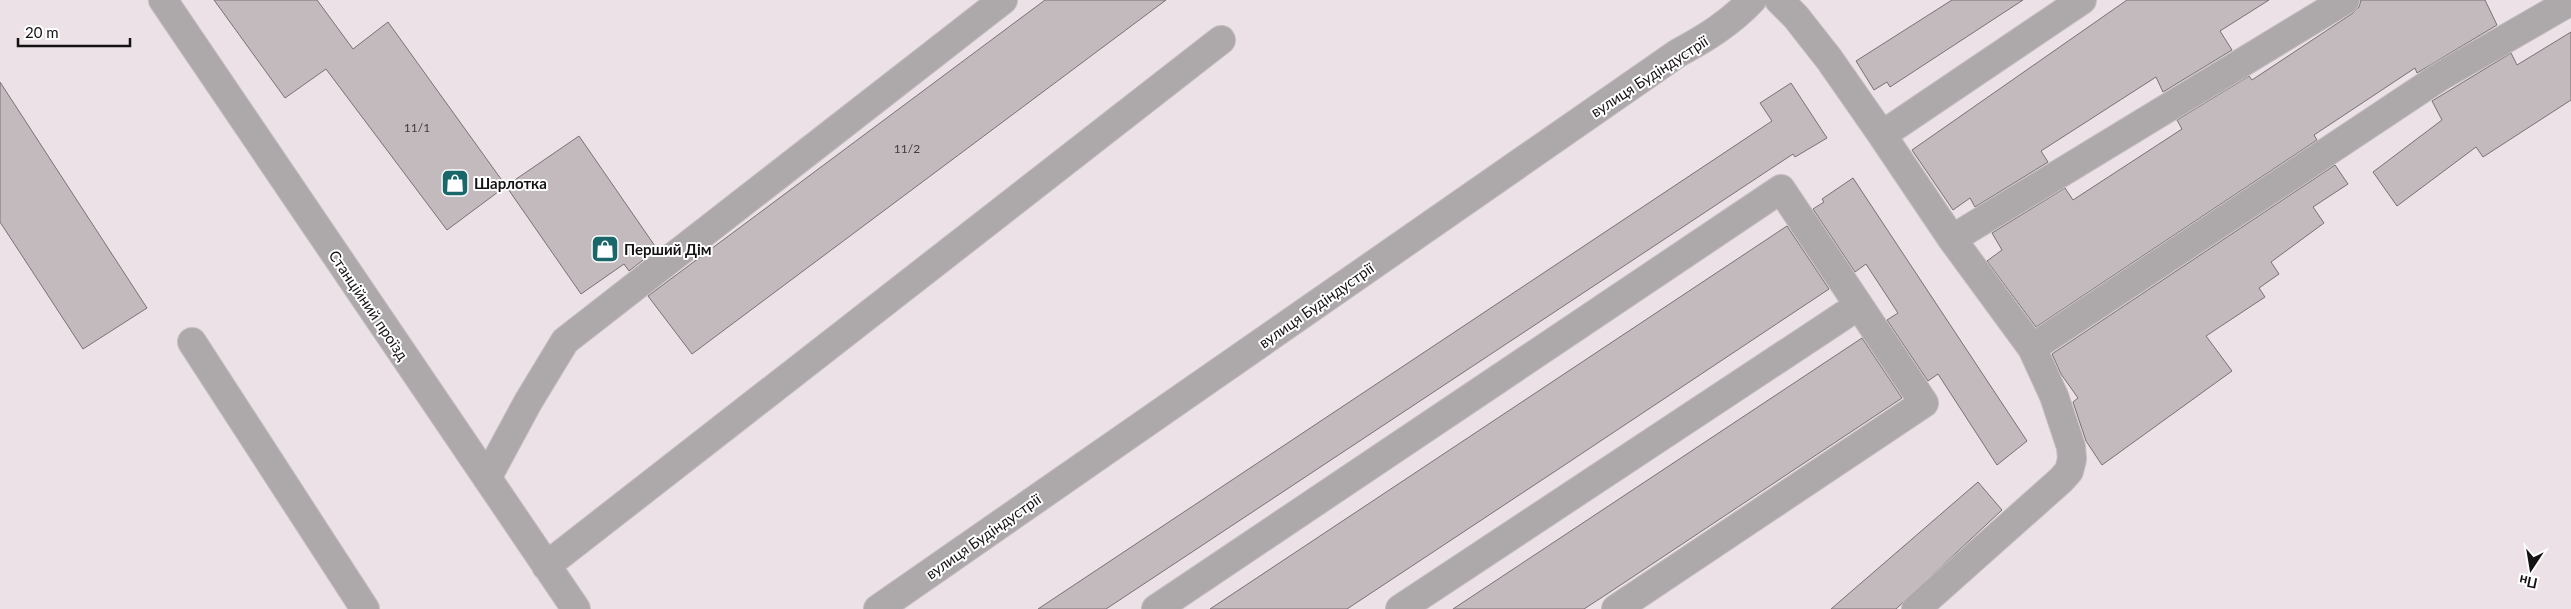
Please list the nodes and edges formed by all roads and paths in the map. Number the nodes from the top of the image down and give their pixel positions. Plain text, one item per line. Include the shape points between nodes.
1 (163, 0) edge
2 (1003, 0) edge
3 (1752, 0) edge
4 (1779, 0) edge
5 (2082, 0) edge
6 (2345, 0) edge
7 (2571, 1) edge
8 (1221, 40) dead end
9 (1882, 135) junction
10 (1952, 239) junction
11 (1858, 306) junction
12 (192, 342) dead end
13 (2032, 348) junction
14 (487, 478) junction
15 (546, 566) junction
16 (365, 609) edge
17 (576, 609) edge
18 (878, 609) edge
19 (1156, 609) edge
20 (1400, 609) edge
21 (1616, 609) edge
22 (1916, 609) edge

1 - 14 street, Станційний проїзд
2 - 14 street via 565,341
3 - 18 street, вулиця Будіндустрії via 1713,34 1670,59
4 - 9 street via 1829,59
5 - 9 street
6 - 10 street
7 - 13 street via 2441,76
8 - 15 street
9 - 10 street
10 - 13 street
11 - 19 street via 1781,189
11 - 20 street
11 - 21 street via 1924,403
12 - 16 street
13 - 22 street via 2054,396 2071,447 2069,471
14 - 15 street, Станційний проїзд
15 - 17 street, Станційний проїзд

